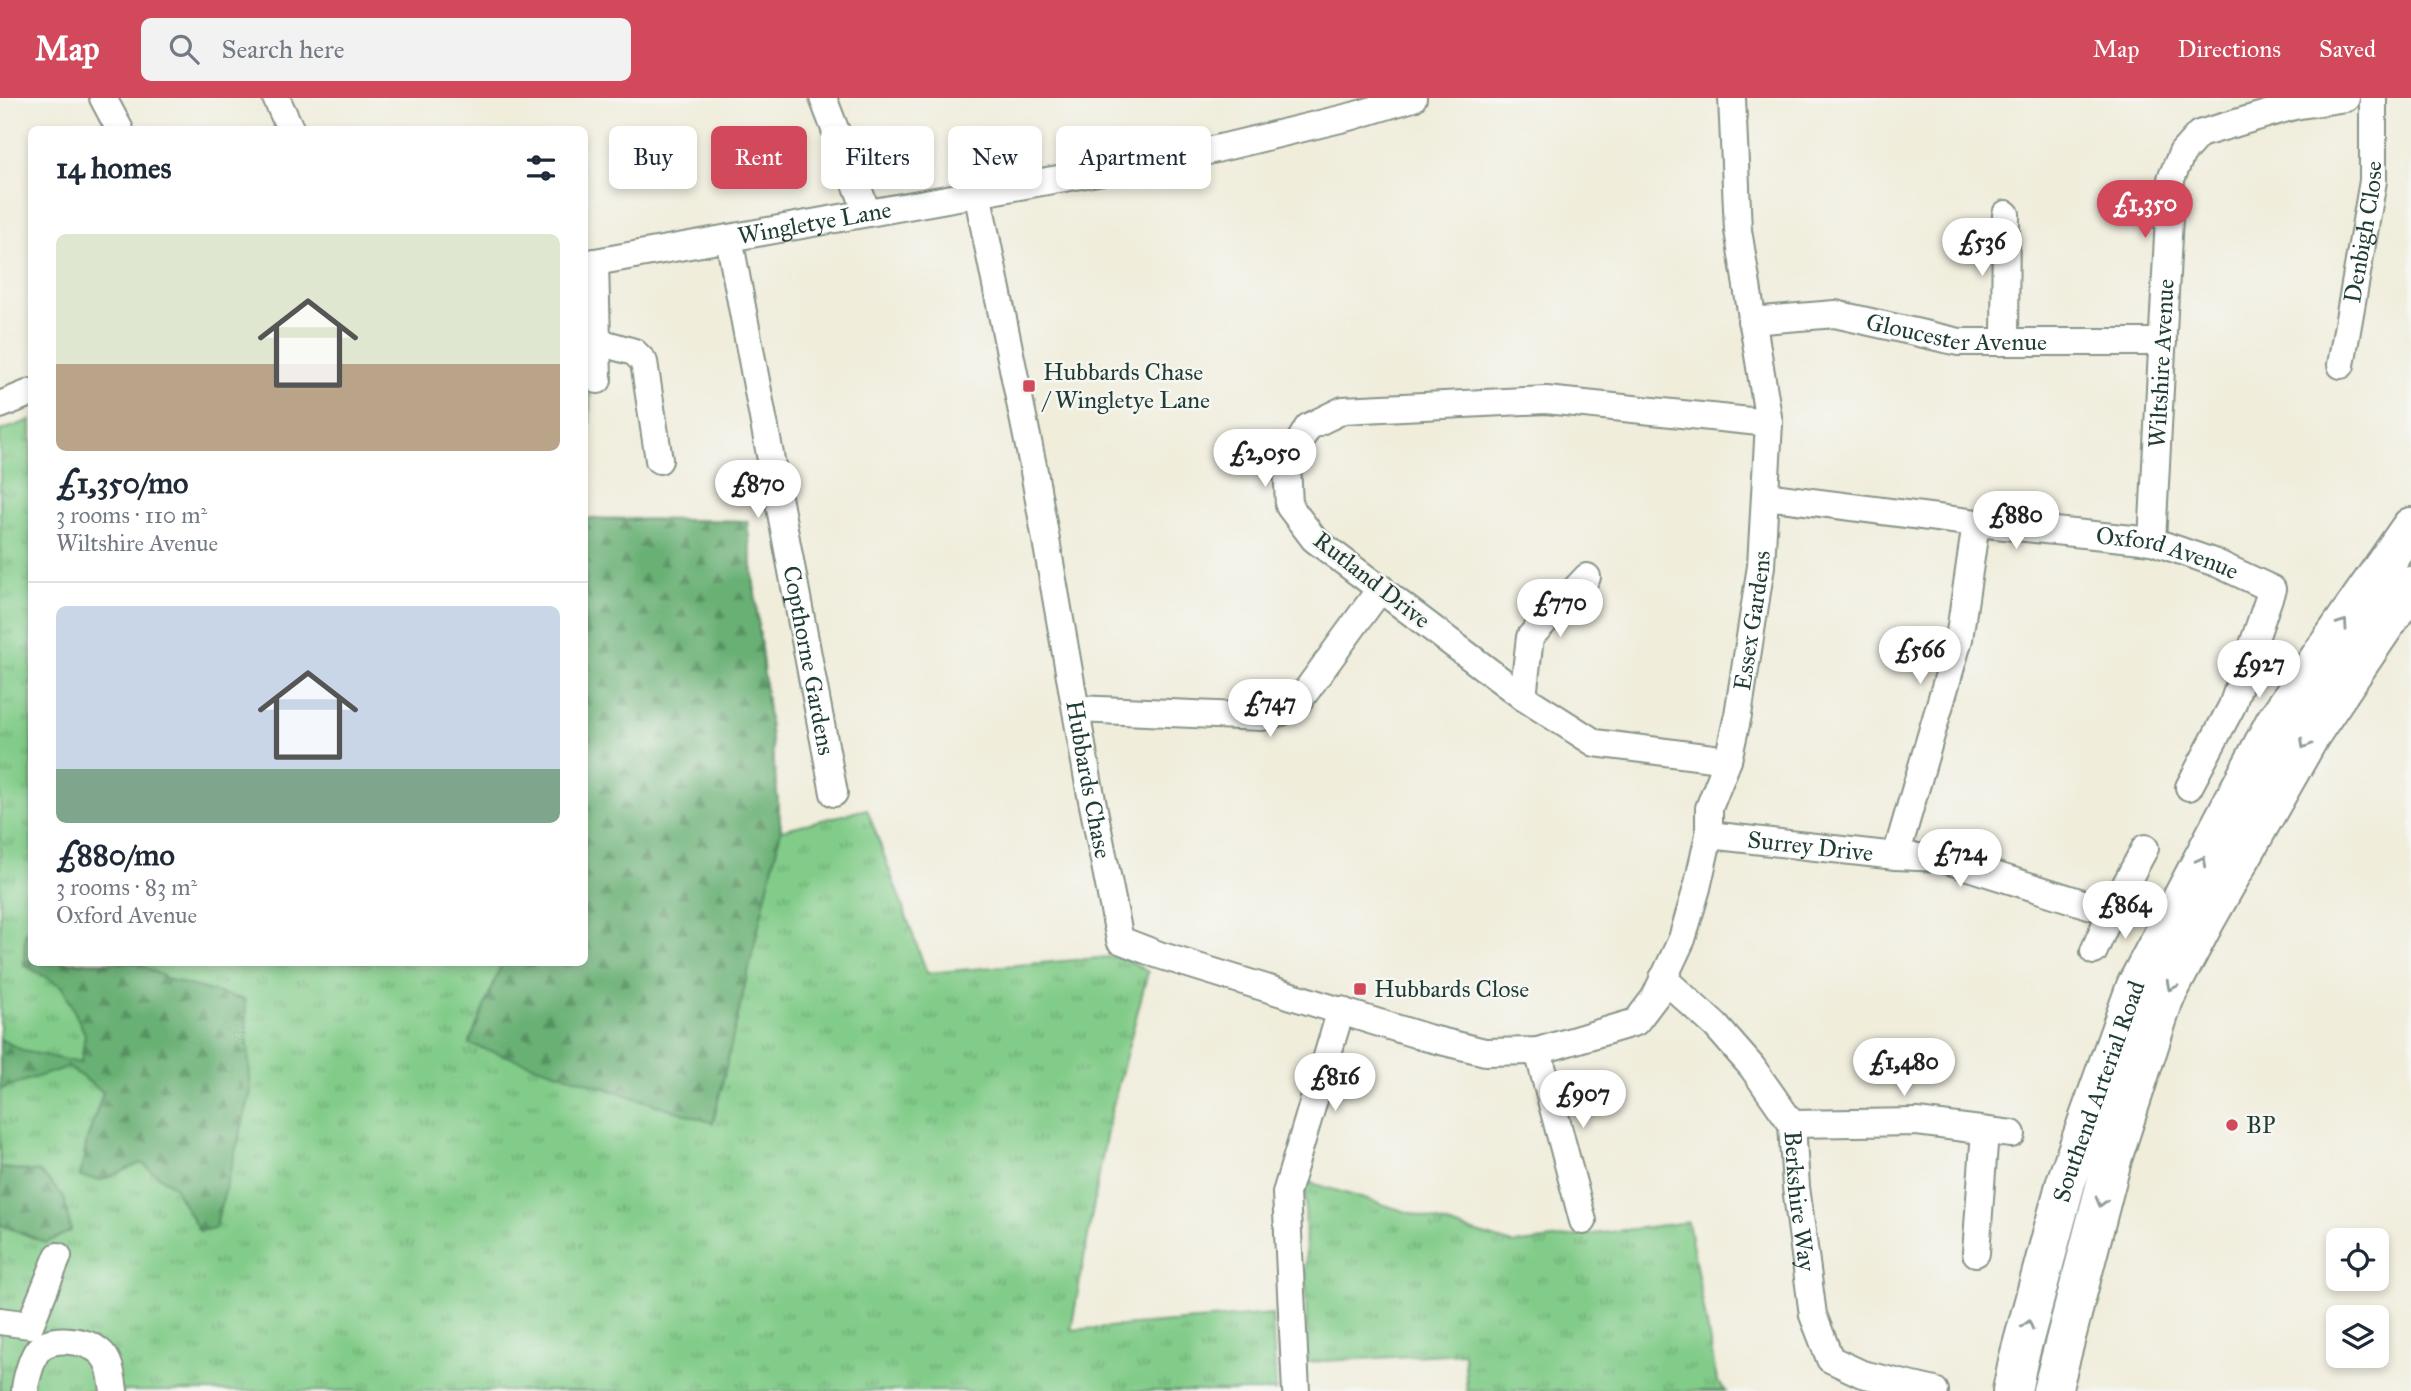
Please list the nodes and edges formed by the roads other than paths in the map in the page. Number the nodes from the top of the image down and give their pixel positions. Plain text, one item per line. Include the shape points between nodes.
1 (103, 98) edge
2 (276, 98) edge
3 (823, 98) edge
4 (1413, 98) edge
5 (1732, 98) edge
6 (2346, 98) edge
7 (2373, 98) edge
8 (118, 126) edge
9 (289, 126) edge
10 (977, 192) junction
11 (867, 212) junction
12 (2006, 215) dead end
13 (729, 238) junction
14 (590, 262) edge
15 (1751, 321) junction
16 (598, 342) junction
17 (2005, 342) junction
18 (2163, 342) junction
19 (2341, 365) dead end
20 (598, 380) dead end
21 (28, 394) edge
22 (0, 405) edge
23 (1769, 423) junction
24 (659, 460) dead end
25 (1766, 496) junction
26 (1976, 523) junction
27 (2411, 527) edge
28 (2152, 541) junction
29 (1587, 577) dead end
30 (2411, 586) edge
31 (1381, 588) junction
32 (1523, 697) junction
33 (1077, 709) junction
34 (1728, 760) junction
35 (2189, 787) dead end
36 (834, 793) dead end
37 (1709, 835) junction
38 (2145, 848) dead end
39 (1896, 856) junction
40 (2112, 912) junction
41 (2094, 950) dead end
42 (1663, 978) junction
43 (1340, 1010) junction
44 (1538, 1051) junction
45 (1792, 1124) junction
46 (1985, 1131) junction
47 (2012, 1135) dead end
48 (1583, 1221) dead end
49 (1976, 1253) dead end
50 (58, 1256) dead end
51 (0, 1321) edge
52 (25, 1391) edge
53 (114, 1391) edge
54 (1296, 1391) edge
55 (1935, 1391) edge
56 (2012, 1391) edge
57 (2052, 1391) edge

1 - 8 street
2 - 9 street
3 - 11 street
4 - 10 street, Wingletye Lane via 1187,156
5 - 15 street, Essex Gardens via 1738,230
6 - 18 street, Wiltshire Avenue via 2294,106 2199,134 2182,153 2171,179
7 - 19 street, Denbigh Close via 2373,181
10 - 11 street, Wingletye Lane
10 - 33 street, Hubbards Chase
11 - 13 street, Wingletye Lane
12 - 17 street
13 - 14 street, Wingletye Lane
13 - 36 street, Copthorne Gardens
14 - 16 street
15 - 17 street, Gloucester Avenue via 1835,314 1959,342
15 - 23 street, Essex Gardens
16 - 20 street
16 - 24 street via 634,352 644,362
17 - 18 street, Gloucester Avenue
18 - 28 street, Wiltshire Avenue
21 - 22 street
23 - 25 street, Essex Gardens
23 - 31 street, Rutland Drive via 1546,400 1343,410 1308,427 1287,463 1289,506 1314,539
25 - 26 street, Oxford Avenue
25 - 34 street, Essex Gardens via 1761,566
26 - 28 street, Oxford Avenue
26 - 39 street via 1959,639
56 -> 27 highway, Southend Arterial Road via 2066,1182 2136,986 2275,722
28 - 35 street, Oxford Avenue via 2272,589 2232,706
29 - 32 street via 1530,636
30 -> 57 highway, Southend Arterial Road via 2311,734 2164,999 2113,1156
31 - 32 street, Rutland Drive
31 - 33 street via 1299,701 1282,712 1262,717
32 - 34 street, Rutland Drive via 1595,743
33 - 43 street, Hubbards Chase via 1120,940
34 - 37 street, Essex Gardens via 1709,808
37 - 39 street, Surrey Drive
37 - 42 street, Essex Gardens via 1682,939
38 - 40 street
39 - 40 street, Surrey Drive via 1940,858
40 - 41 street
42 - 44 street, Essex Gardens via 1636,1022
42 - 45 street, Berkshire Way via 1716,1026
43 - 44 street, Hubbards Chase via 1470,1050
43 - 54 street via 1286,1193
44 - 48 street
45 - 46 street via 1917,1122
45 - 55 street, Berkshire Way via 1813,1315 1830,1359 1862,1374
46 - 47 street
46 - 49 street
50 - 51 street via 30,1325
52 - 53 street via 38,1350 50,1342 74,1340 100,1351 111,1370

